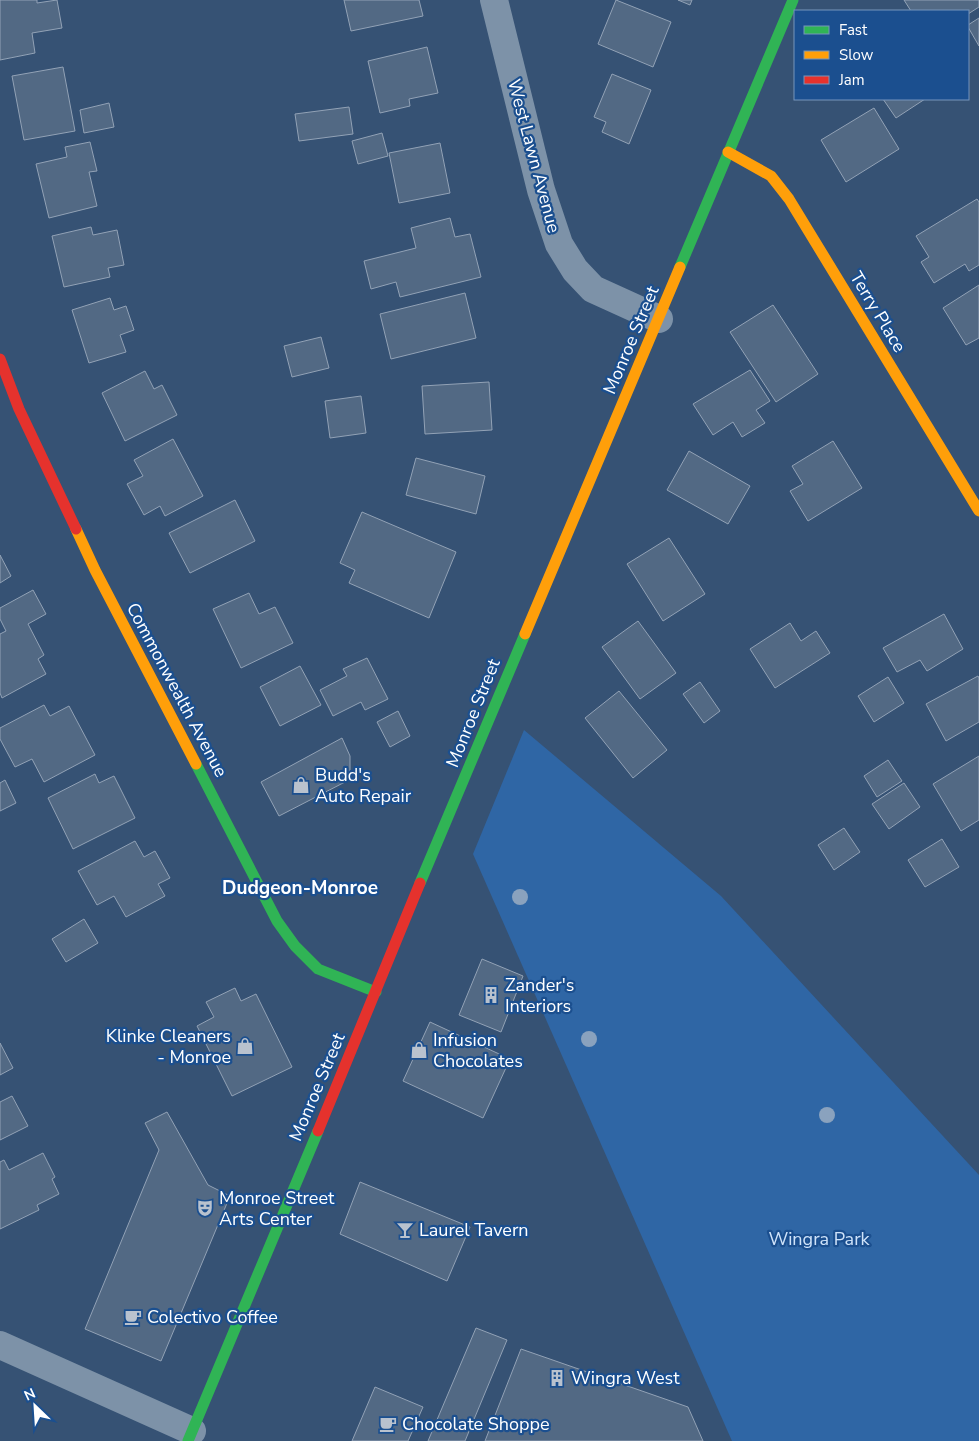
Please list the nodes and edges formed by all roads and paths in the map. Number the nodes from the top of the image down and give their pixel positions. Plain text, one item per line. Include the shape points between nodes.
1 (494, 0) edge
2 (793, 0) edge
3 (728, 152) junction
4 (659, 319) junction
5 (0, 359) edge
6 (979, 511) edge
7 (376, 992) junction
8 (0, 1345) edge
9 (190, 1436) edge

1 - 4 street, West Lawn Avenue via 541,190 559,244 575,270 592,288
2 - 3 main road, Monroe Street
3 - 4 main road, Monroe Street
3 - 6 main road, Terry Place via 771,176 789,199
4 - 7 main road, Monroe Street
5 - 7 main road, Commonwealth Avenue via 18,409 95,570 277,921 295,946 318,969
7 - 9 main road, Monroe Street
8 - 9 street

